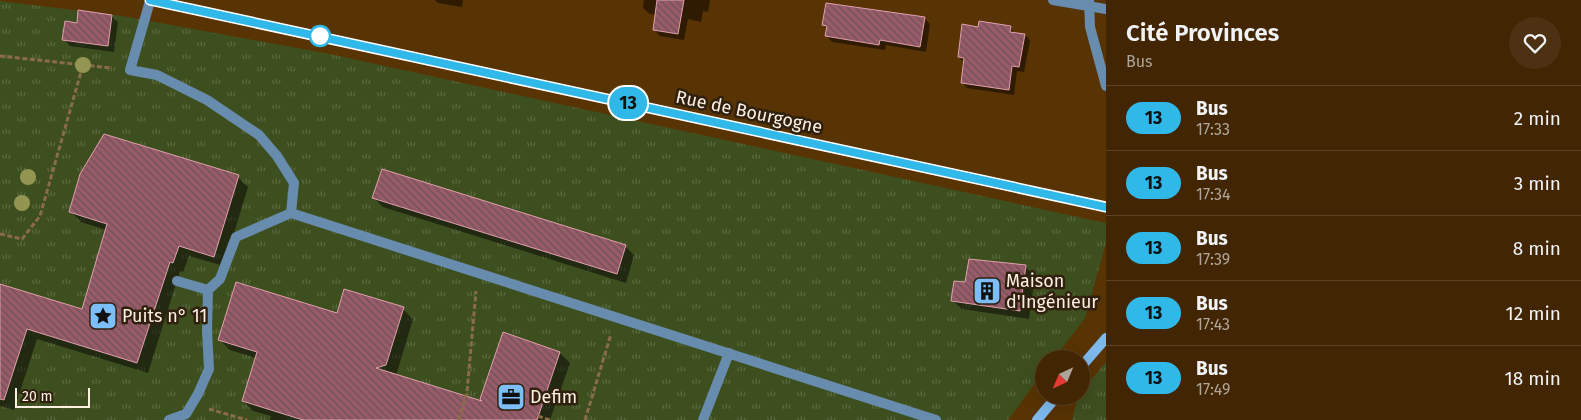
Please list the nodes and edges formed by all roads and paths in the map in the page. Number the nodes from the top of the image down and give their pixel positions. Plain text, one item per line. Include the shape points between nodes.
1 (150, 0) edge
2 (1054, 0) edge
3 (1089, 3) edge
4 (1106, 9) edge
5 (0, 56) edge
6 (83, 65) junction
7 (130, 70) junction
8 (1106, 86) edge
9 (1106, 207) edge
10 (291, 213) junction
11 (0, 234) edge
12 (478, 273) junction
13 (177, 281) dead end
14 (208, 290) junction
15 (617, 316) junction
16 (1106, 338) edge
17 (729, 353) junction
18 (1090, 357) edge
19 (192, 404) junction
20 (1050, 405) edge
21 (538, 416) dead end
22 (170, 420) edge
23 (247, 420) edge
24 (459, 420) edge
25 (550, 420) edge
26 (585, 420) edge
27 (703, 420) edge
28 (936, 420) edge
29 (1037, 420) edge

1 - 7 street
1 - 9 street, Rue de Bourgogne
2 - 3 street
3 - 4 street
3 - 8 street via 1090,27
5 - 6 path
6 - 7 path
6 - 11 path via 40,216 22,239
7 - 10 street via 157,75 174,83 207,100 259,135 294,183
10 - 12 street
10 - 14 street via 236,237 220,279
12 - 15 street
12 - 24 path via 466,392
13 - 14 street
14 - 19 street via 209,369
15 - 17 street
15 - 26 path
16 - 18 street
17 - 27 street
17 - 28 street
19 - 22 street via 186,414
19 - 23 path
20 - 29 street
21 - 25 path

